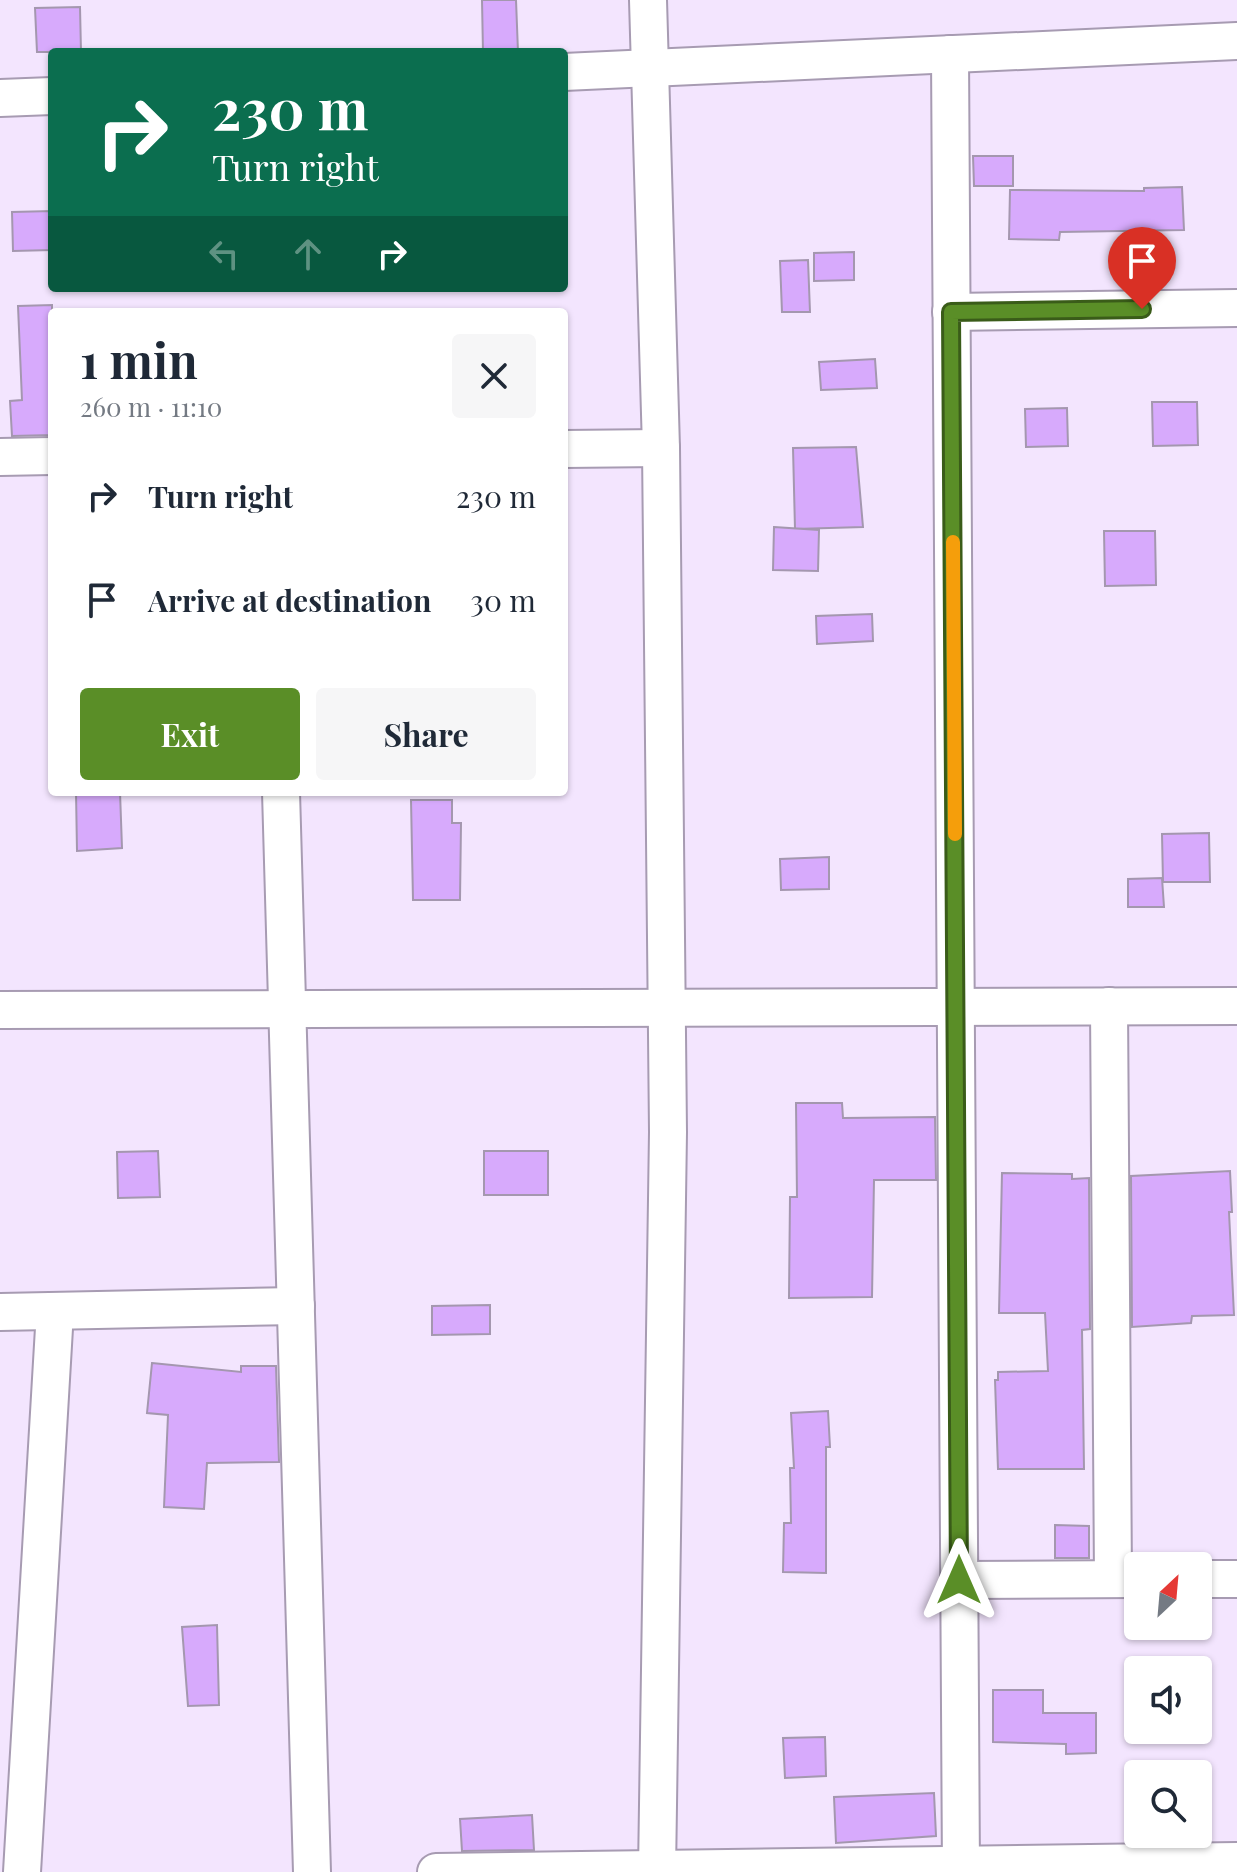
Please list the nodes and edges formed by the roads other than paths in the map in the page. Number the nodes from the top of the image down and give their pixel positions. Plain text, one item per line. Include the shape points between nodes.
1 (648, 0) edge
2 (1237, 41) edge
3 (950, 54) junction
4 (649, 68) junction
5 (568, 72) edge
6 (48, 96) edge
7 (0, 98) edge
8 (1237, 308) edge
9 (951, 312) junction
10 (661, 448) junction
11 (568, 449) edge
12 (48, 456) edge
13 (0, 457) edge
14 (281, 796) edge
15 (956, 1006) junction
16 (1109, 1006) junction
17 (1237, 1006) edge
18 (667, 1007) junction
19 (288, 1009) junction
20 (0, 1010) edge
21 (296, 1306) junction
22 (55, 1311) junction
23 (0, 1312) edge
24 (1125, 1552) edge
25 (1124, 1579) edge
26 (1212, 1579) edge
27 (1237, 1579) edge
28 (959, 1580) junction
29 (1237, 1861) edge
30 (961, 1868) edge
31 (657, 1870) edge
32 (22, 1872) edge
33 (312, 1872) edge
34 (436, 1872) edge

1 - 4 street
2 - 3 street
3 - 4 street
3 - 9 street
4 - 5 street
4 - 10 street
6 - 7 street
8 - 9 street
9 - 15 street
10 - 11 street
10 - 18 street
12 - 13 street
14 - 19 street
15 - 16 street
15 - 18 street
15 - 28 street
16 - 17 street
16 - 24 street
18 - 19 street
18 - 31 street
19 - 20 street
19 - 21 street
21 - 22 street
21 - 33 street
22 - 23 street
22 - 32 street
25 - 28 street
26 - 27 street
28 - 30 street
29 - 30 street
30 - 31 street
31 - 34 street

